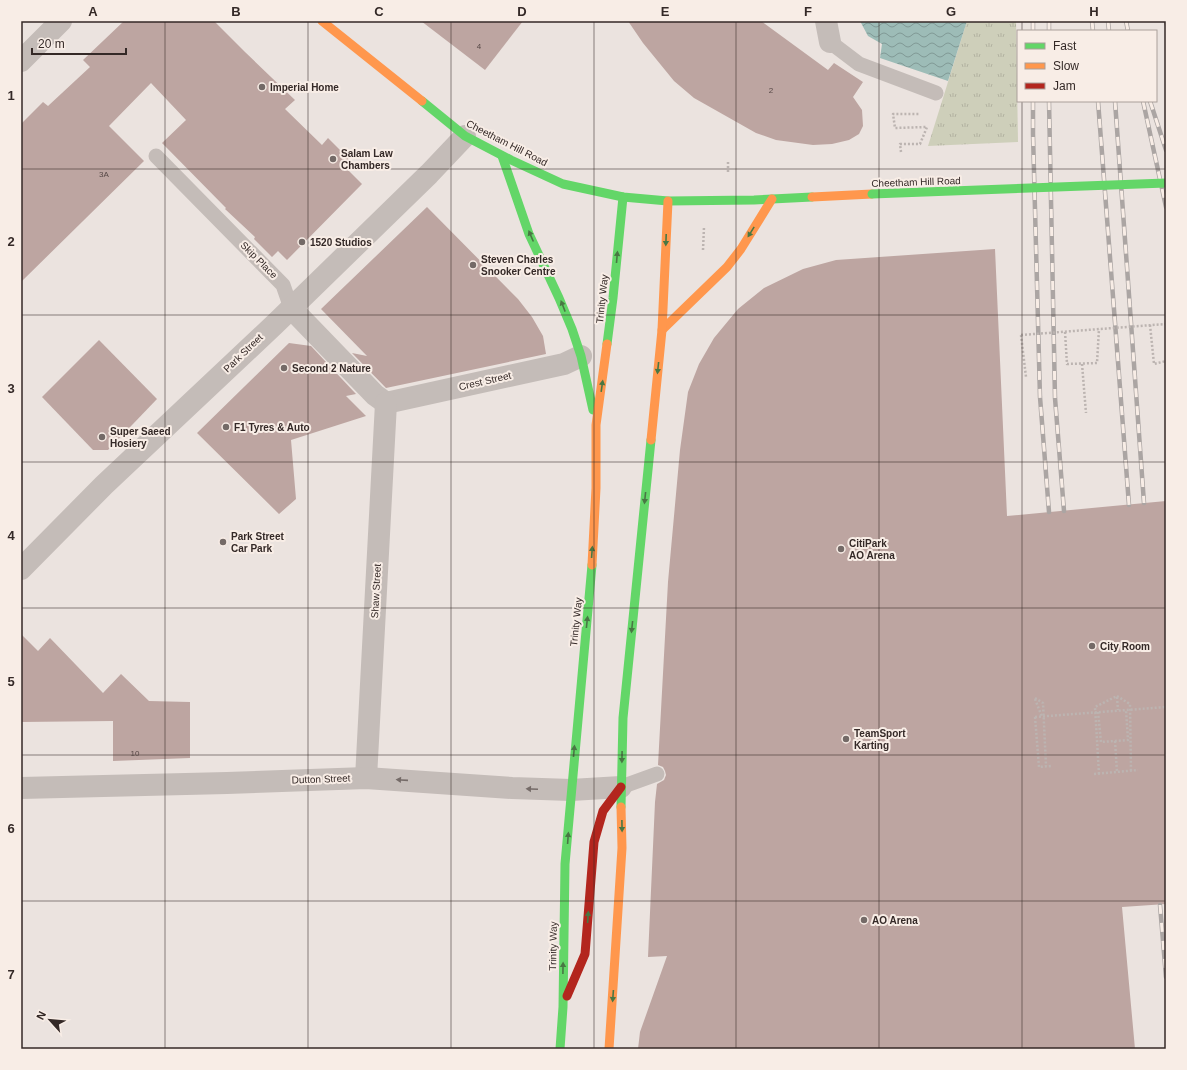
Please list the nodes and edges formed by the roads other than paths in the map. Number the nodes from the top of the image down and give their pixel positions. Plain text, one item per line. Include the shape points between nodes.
1 (61, 21) edge
2 (322, 21) edge
3 (826, 21) edge
4 (830, 42) joint
5 (21, 61) edge
6 (936, 93) dead end
7 (465, 136) junction
8 (156, 156) dead end
9 (502, 156) junction
10 (1166, 183) edge
11 (623, 197) junction
12 (772, 199) junction
13 (668, 201) junction
14 (291, 308) junction
15 (662, 330) junction
16 (581, 356) junction
17 (386, 403) junction
18 (596, 425) junction
19 (21, 569) edge
20 (657, 774) dead end
21 (366, 778) junction
22 (621, 787) junction
23 (21, 788) edge
24 (571, 790) junction
25 (563, 1007) junction
26 (560, 1049) edge
27 (609, 1049) edge

1 - 5 street
2 - 7 highway, Cheetham Hill Road
3 - 4 street
4 - 6 lane via 859,64
7 - 9 highway, Cheetham Hill Road
7 - 14 street, Park Street
8 - 14 lane, Skip Place via 283,285
9 - 11 highway, Cheetham Hill Road via 563,184
16 -> 9 highway via 559,298 529,234
10 - 12 highway, Cheetham Hill Road, bridge
11 - 13 highway, Cheetham Hill Road
18 -> 11 highway, Trinity Way
12 - 13 highway, Cheetham Hill Road
12 -> 15 highway via 727,267
13 -> 15 highway
14 - 17 street, Skip Place
14 - 19 street, Park Street via 104,485
15 -> 22 highway via 623,718
16 - 17 street, Crest Street via 564,364
16 - 18 highway
17 - 21 street, Shaw Street
24 -> 18 highway, Trinity Way via 591,568 596,488
20 - 22 lane
21 - 23 street, Dutton Street
24 -> 21 street, Dutton Street
22 - 24 street, Dutton Street
25 -> 22 highway via 585,954 594,842 603,811
22 -> 27 highway via 622,848
25 -> 24 highway, Trinity Way via 565,864
25 - 26 highway, Trinity Way

